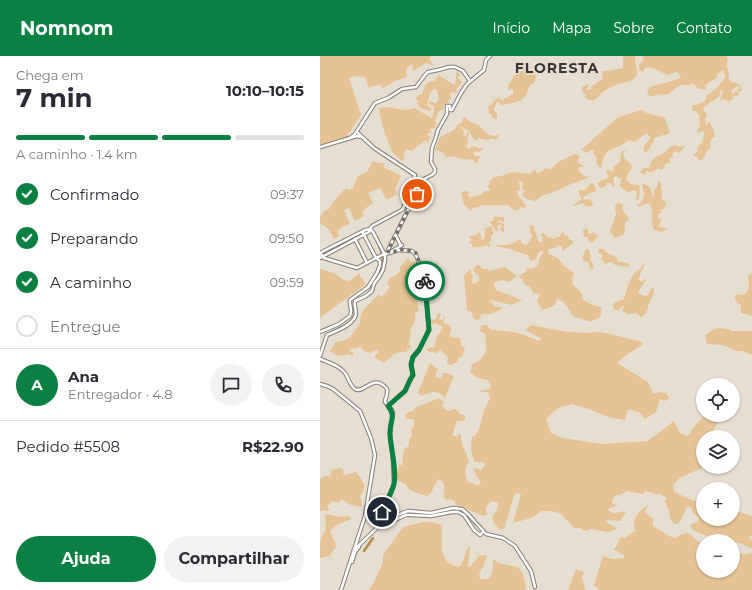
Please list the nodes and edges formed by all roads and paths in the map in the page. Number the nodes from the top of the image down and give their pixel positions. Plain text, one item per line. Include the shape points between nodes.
1 (490, 56) edge
2 (470, 81) junction
3 (356, 134) junction
4 (320, 147) edge
5 (370, 229) junction
6 (363, 233) junction
7 (396, 236) junction
8 (355, 239) junction
9 (389, 251) junction
10 (383, 253) junction
11 (321, 255) edge
12 (376, 258) junction
13 (385, 260) junction
14 (367, 263) junction
15 (325, 330) junction
16 (320, 332) edge
17 (327, 335) junction
18 (320, 356) edge
19 (320, 360) edge
20 (320, 384) edge
21 (388, 406) junction
22 (380, 518) junction
23 (384, 520) junction
24 (380, 522) junction
25 (380, 526) junction
26 (483, 532) junction
27 (354, 551) junction
28 (535, 587) dead end
29 (342, 590) edge

1 - 2 main road via 485,62 484,70
2 - 3 main road via 464,72 455,67 428,72 416,87 402,89 375,103
2 - 7 main road via 452,110 448,106 432,148 431,163 435,172 420,182 418,193
3 - 4 main road
3 - 5 main road via 415,175 403,209
5 - 6 main road via 369,232
5 - 10 main road
6 - 8 main road
6 - 11 main road
6 - 12 main road
7 - 9 main road
7 - 9 main road via 401,245
8 - 11 main road
8 - 14 main road
9 - 10 main road
9 - 13 main road
9 - 21 main road via 401,249 412,251 416,255 424,277 429,330 413,357 413,375 405,391
10 - 12 main road
10 - 13 main road
11 - 14 main road via 326,259 357,268
12 - 14 main road
12 - 15 main road via 381,262 380,267 368,287 350,301 350,316
13 - 17 main road via 372,291 355,302 356,313 353,320
15 - 16 main road
15 - 17 main road
17 - 18 main road
19 - 21 main road via 341,369 355,389 360,390 378,382 382,384 387,388 385,401
20 - 27 main road via 333,389 359,410 374,450 375,460 366,511
21 - 22 main road via 393,414 390,434 394,481
22 - 23 main road
22 - 24 main road
23 - 24 main road
23 - 26 main road via 408,511 431,513 458,508 468,514
24 - 25 main road
25 - 26 main road via 410,515 431,516 458,512 464,515 480,535
25 - 27 main road
26 - 28 main road via 503,538 515,546 531,571
27 - 29 main road

